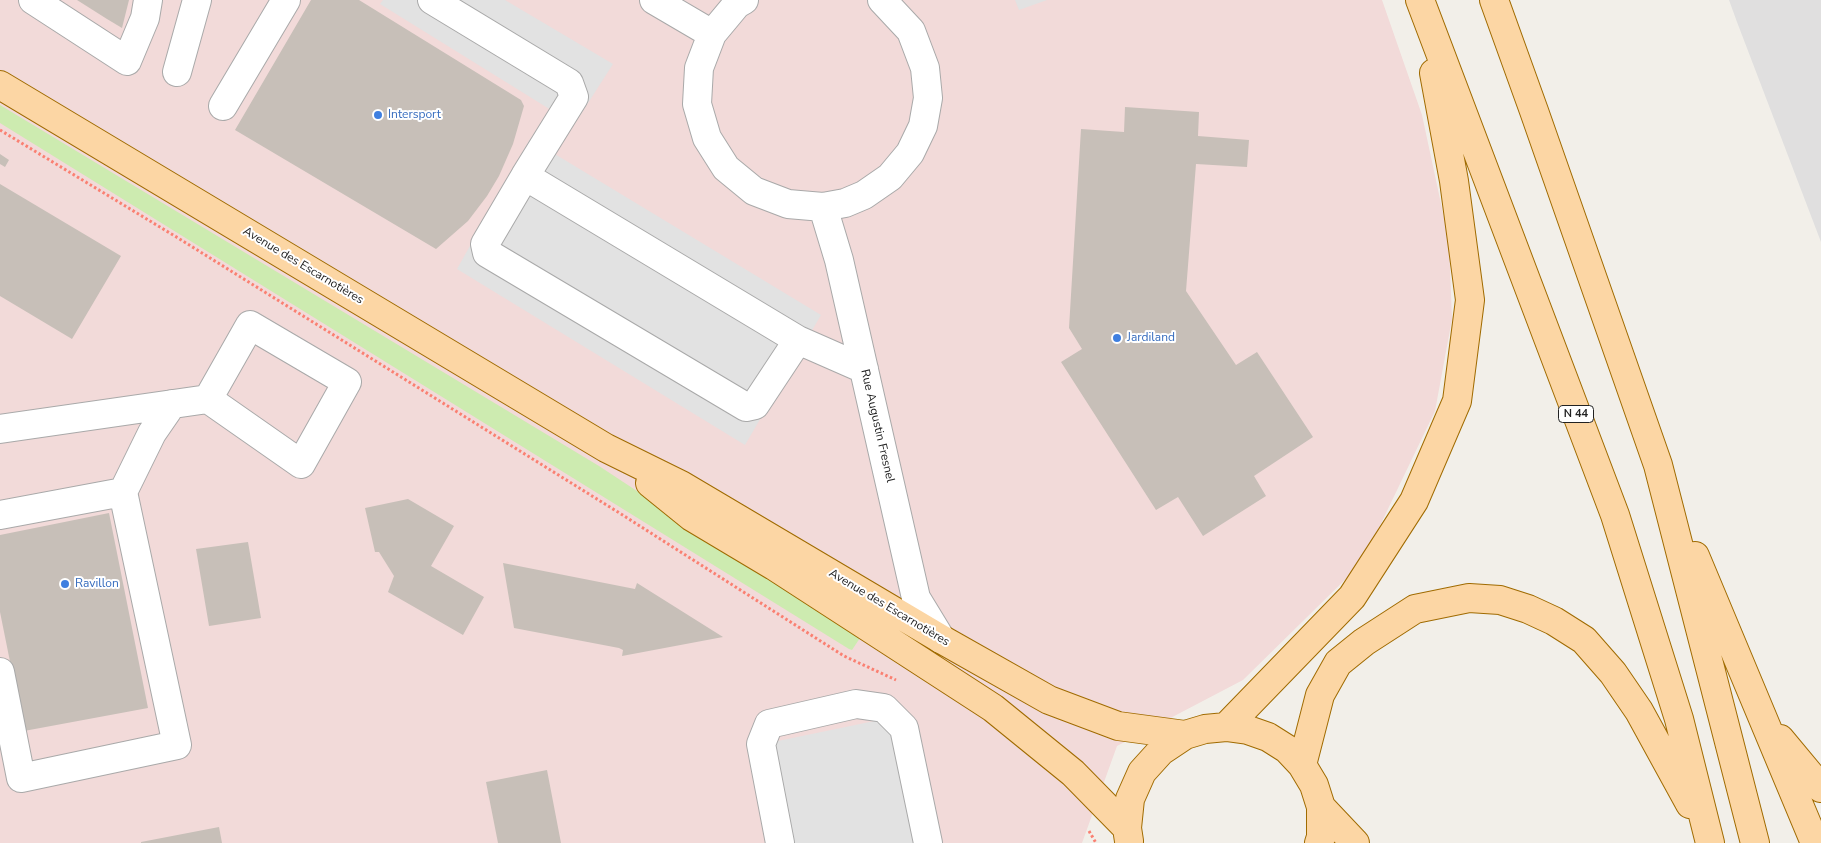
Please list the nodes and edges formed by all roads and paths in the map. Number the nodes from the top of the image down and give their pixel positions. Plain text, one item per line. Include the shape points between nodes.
1 (33, 0) edge
2 (148, 0) edge
3 (197, 0) edge
4 (286, 0) edge
5 (432, 0) edge
6 (654, 0) edge
7 (744, 0) edge
8 (882, 0) edge
9 (1420, 0) edge
10 (1494, 0) edge
11 (712, 34) junction
12 (177, 72) dead end
13 (0, 85) edge
14 (223, 106) dead end
15 (0, 130) edge
16 (525, 176) junction
17 (823, 207) junction
18 (798, 340) junction
19 (864, 369) junction
20 (208, 399) junction
21 (172, 404) junction
22 (0, 429) edge
23 (606, 448) junction
24 (1658, 465) junction
25 (123, 492) junction
26 (0, 516) edge
27 (941, 639) junction
28 (0, 672) edge
29 (897, 681) dead end
30 (1762, 717) junction
31 (1226, 727) junction
32 (1185, 735) junction
33 (1302, 765) junction
34 (1821, 788) edge
35 (1321, 807) junction
36 (1087, 828) dead end
37 (1128, 835) edge
38 (1709, 840) edge
39 (780, 843) edge
40 (928, 843) edge
41 (1096, 843) edge
42 (1319, 843) edge
43 (1355, 843) edge
44 (1755, 843) edge
45 (1815, 843) edge

1 - 2 street via 127,61 145,18
3 - 12 street
4 - 14 street
5 - 16 street via 569,83 574,97
6 - 11 street
7 - 11 street
8 - 17 street via 910,31 925,68 928,98 923,126 910,153 890,177 864,195
9 - 31 main road via 1454,181 1470,300 1458,400 1414,501 1352,597
9 - 38 main road, N 44 via 1615,515 1679,719
10 - 24 main road
11 - 17 street via 699,68 697,104 707,138 726,168 754,191 788,204
13 - 23 main road, Avenue des Escarnotières
15 - 29 path via 621,514 844,656
16 - 18 street
16 - 18 street via 485,244 487,253 746,407 755,405
17 - 19 street, Rue Augustin Fresnel via 839,260
18 - 19 street
19 - 27 street, Rue Augustin Fresnel via 916,598
20 - 20 street via 250,325 347,382 301,464
20 - 21 street
21 - 22 street
21 - 25 street via 152,433
23 - 27 main road, Avenue des Escarnotières via 681,485
23 - 37 main road, Avenue des Escarnotières via 692,517 782,571 993,708 1073,773
24 - 30 main road
24 - 44 main road
25 - 26 street
25 - 28 street via 177,745 21,778
27 - 32 main road, Avenue des Escarnotières via 1049,700 1118,726
30 - 34 main road
30 - 45 main road
31 - 32 main road
31 - 33 main road via 1268,737 1287,749
32 - 37 main road via 1161,751 1142,772 1130,799
33 - 35 main road via 1314,785
33 - 38 main road via 1320,695 1338,663 1415,609 1469,598 1500,600 1528,608 1584,640 1613,672 1639,711
35 - 42 main road
35 - 43 main road
36 - 41 path
39 - 40 street via 761,744 769,724 856,704 884,708 904,728

